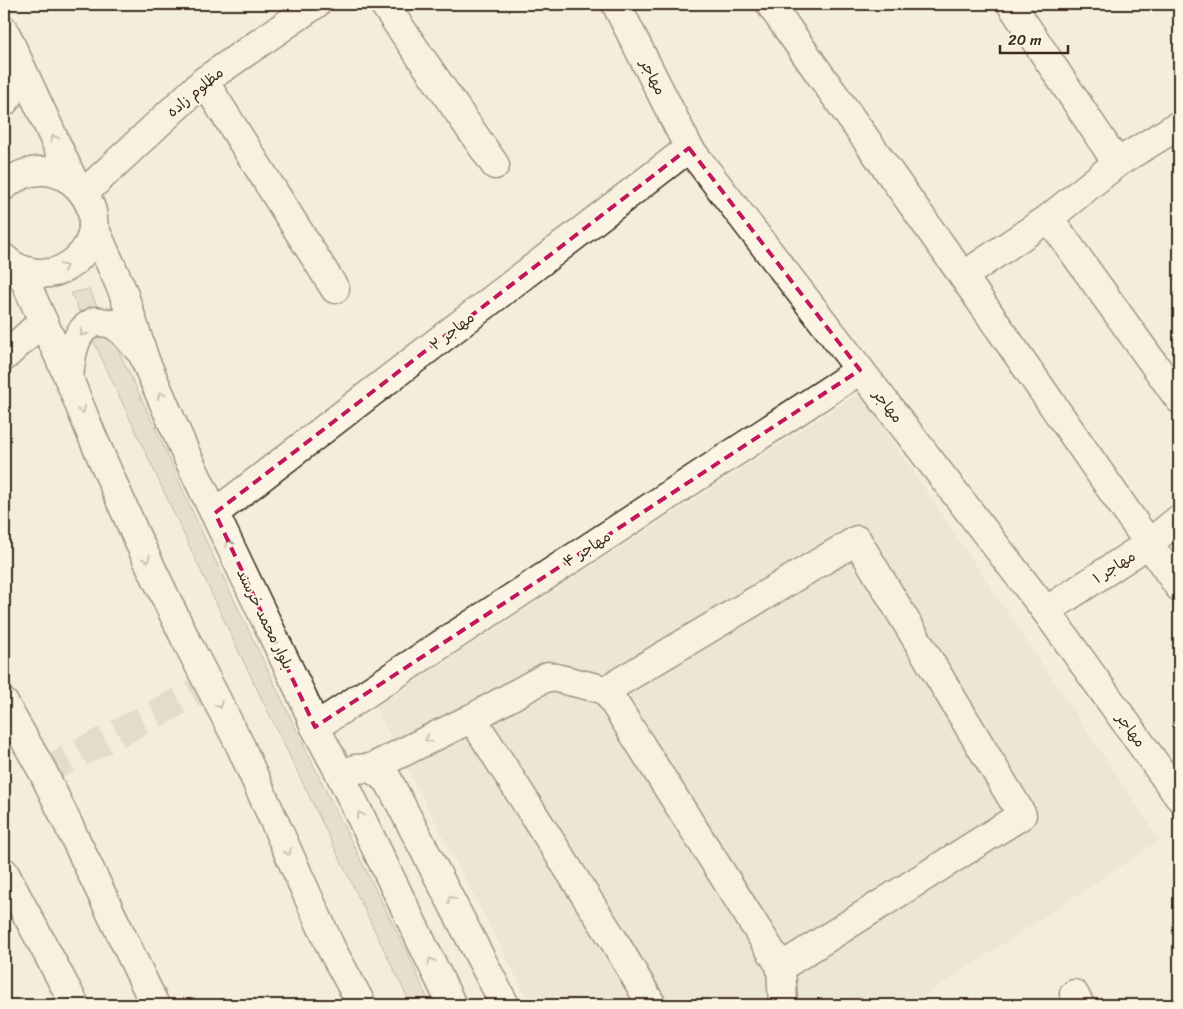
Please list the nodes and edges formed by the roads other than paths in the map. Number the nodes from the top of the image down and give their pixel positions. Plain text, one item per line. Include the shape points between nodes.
1 (316, 4) edge
2 (384, 4) edge
3 (616, 4) edge
4 (770, 4) edge
5 (1011, 4) edge
6 (4, 30) edge
7 (17, 59) junction
8 (204, 81) junction
9 (4, 102) edge
10 (1179, 125) edge
11 (689, 148) junction
12 (1117, 163) junction
13 (495, 165) dead end
14 (4, 186) edge
15 (79, 188) junction
16 (1049, 218) junction
17 (93, 225) junction
18 (12, 264) edge
19 (963, 276) junction
20 (335, 289) dead end
21 (43, 321) junction
22 (4, 357) edge
23 (145, 360) junction
24 (860, 370) junction
25 (69, 379) junction
26 (1179, 399) edge
27 (215, 513) junction
28 (1179, 519) edge
29 (1148, 544) junction
30 (1179, 587) edge
31 (1046, 611) junction
32 (606, 690) junction
33 (4, 703) edge
34 (472, 718) junction
35 (315, 727) junction
36 (371, 768) junction
37 (338, 770) junction
38 (1179, 797) edge
39 (4, 872) edge
40 (781, 967) junction
41 (74, 1005) edge
42 (155, 1005) edge
43 (362, 1005) edge
44 (452, 1005) edge
45 (505, 1005) edge
46 (652, 1005) edge
47 (783, 1005) edge

1 - 8 street, مظلوم زاده
2 - 13 street
3 - 11 street, مهاجر
4 - 19 street
5 - 12 street
6 - 7 street
7 - 9 street
15 -> 7 street
8 - 15 street, مظلوم زاده
8 - 20 street
10 - 12 street
11 - 24 street, مهاجر
11 - 27 street, مهاجر ۲
12 - 16 street
14 - 15 street via 28,172 44,170 60,174
15 - 17 street, بلوار محمد خرسند via 92,214
16 - 19 street
16 - 26 street
18 -> 17 street via 36,274 53,273 68,266 81,255
17 - 23 street, بلوار محمد خرسند via 122,292
18 - 21 street
19 - 29 street
21 - 22 street
21 - 25 street
23 -> 25 street via 136,345 113,324 96,321 82,331 74,348
27 -> 23 street, بلوار محمد خرسند
24 - 31 street, مهاجر
24 - 35 street, مهاجر ۴
25 -> 43 street via 136,536 240,745 332,950
35 -> 27 street, بلوار محمد خرسند
28 - 29 street, مهاجر ۱
29 - 30 street
29 - 31 street, مهاجر ۱
31 - 38 street, مهاجر
32 - 34 street via 548,676
32 - 40 street
32 - 40 street via 857,540 1022,815
33 - 42 street via 43,772
34 -> 36 street
34 - 46 street
35 - 37 street, بلوار محمد خرسند
36 - 37 street
45 -> 36 street via 388,780
44 -> 37 street, بلوار محمد خرسند
39 - 41 street
40 - 47 street

